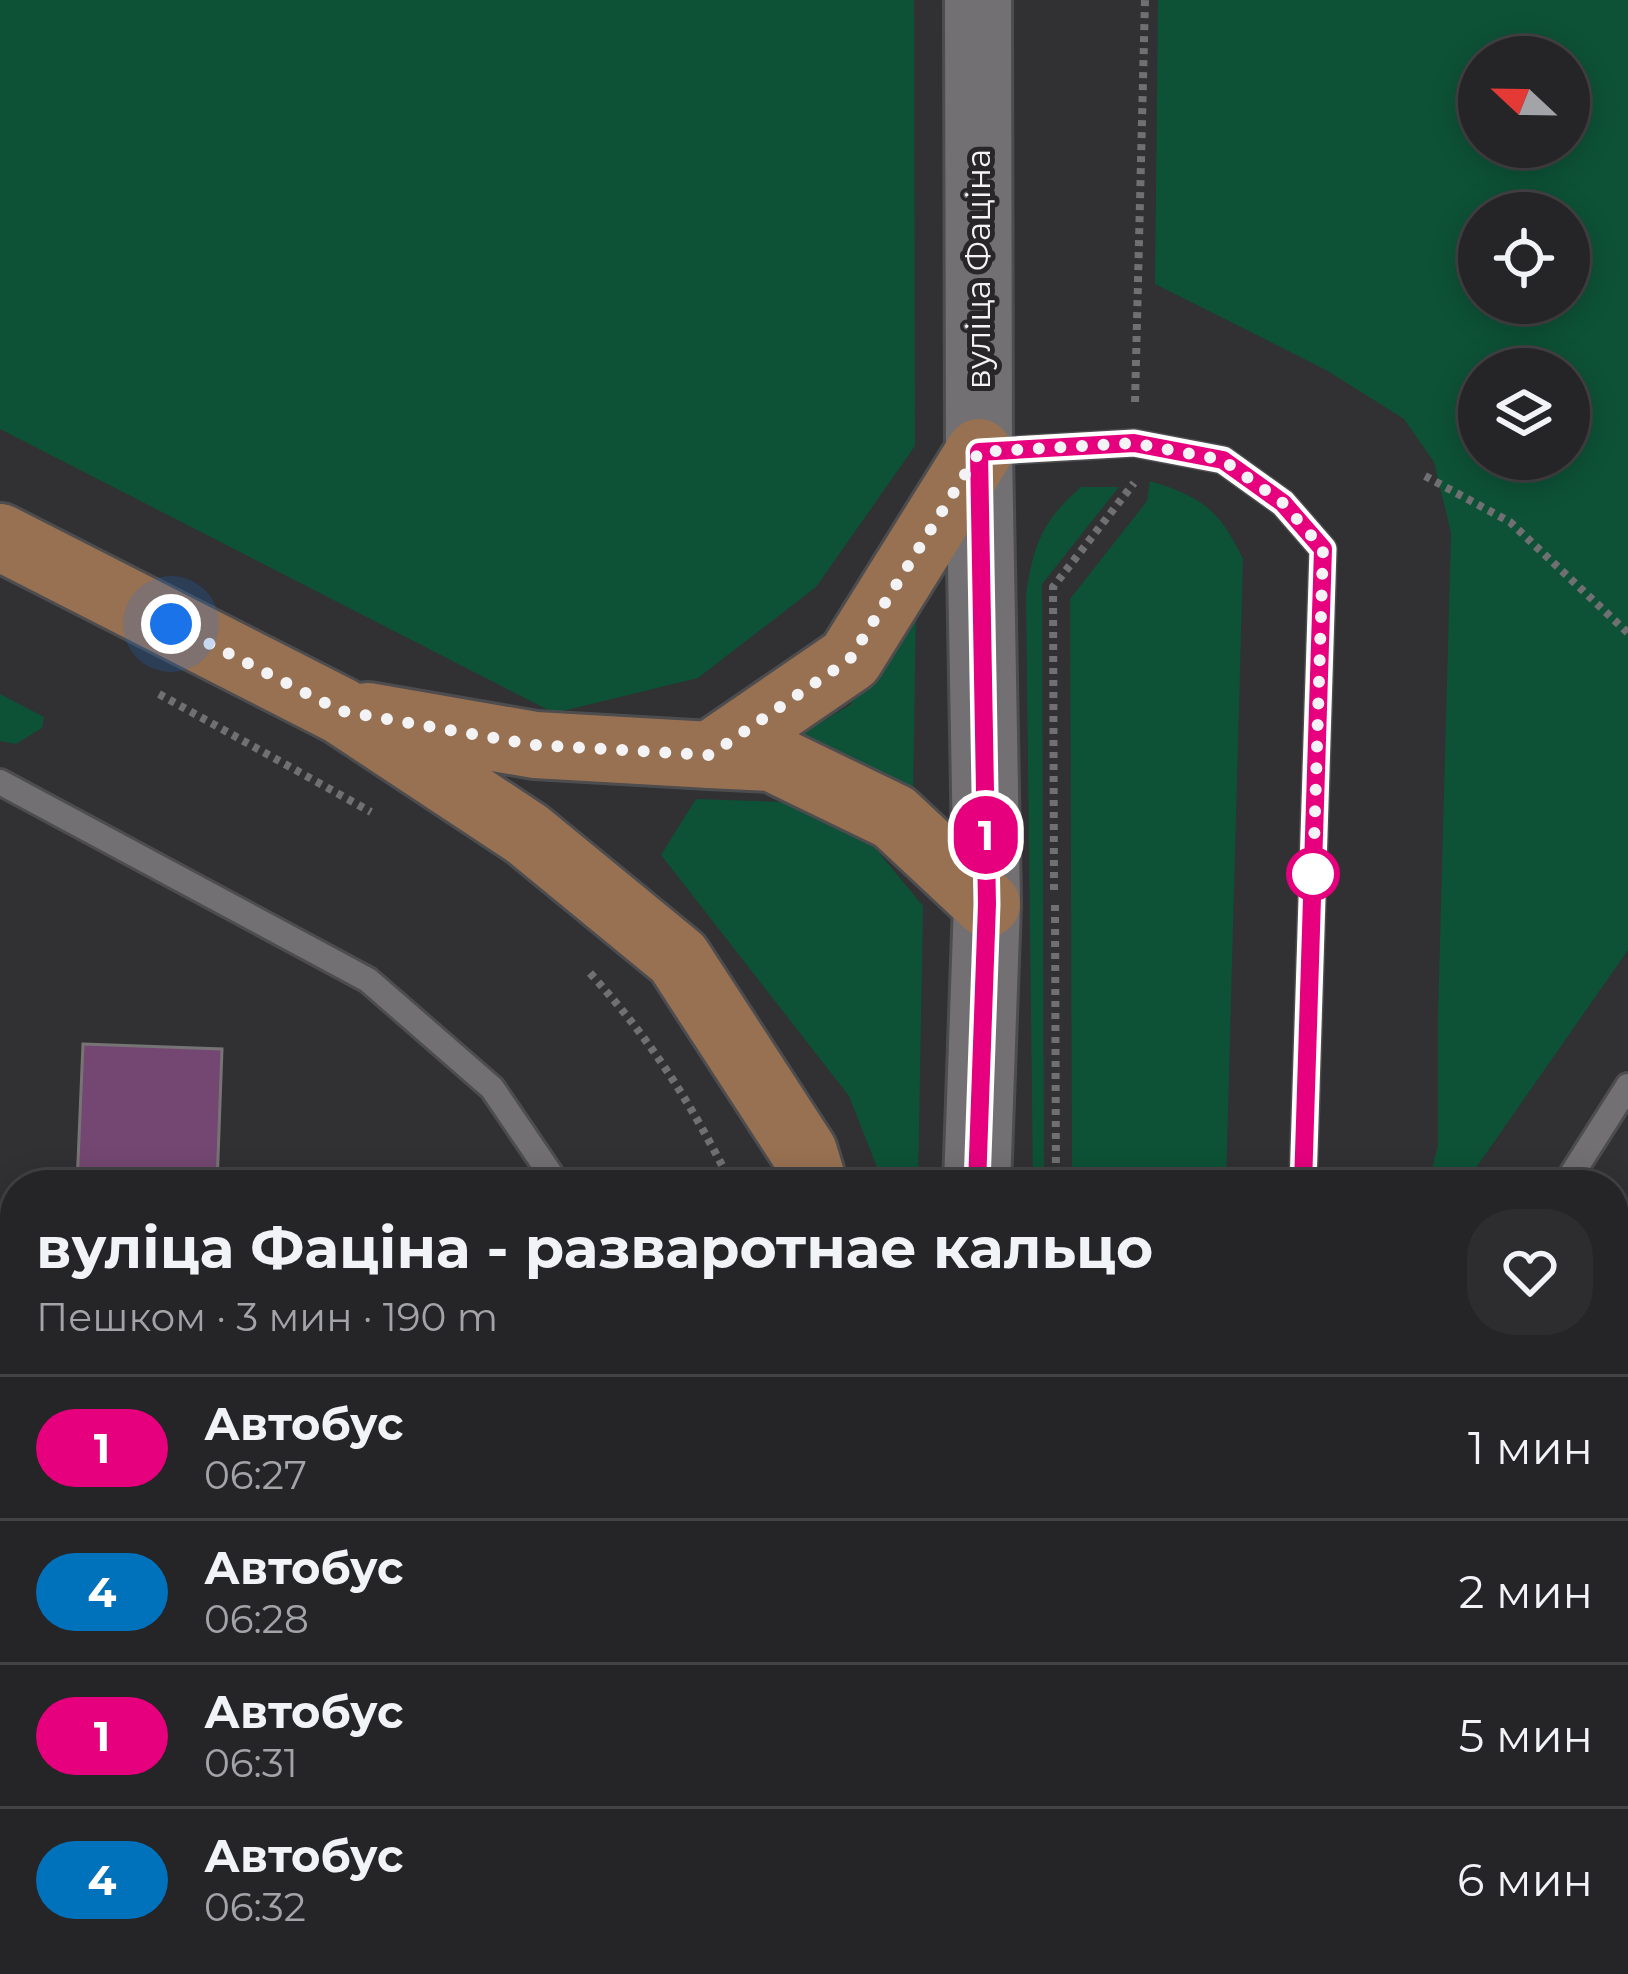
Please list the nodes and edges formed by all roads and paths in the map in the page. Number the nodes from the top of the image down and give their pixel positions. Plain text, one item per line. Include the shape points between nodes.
1 (978, 0) edge
2 (1145, 0) edge
3 (1134, 443) junction
4 (979, 452) junction
5 (1425, 476) dead end
6 (0, 537) edge
7 (1628, 633) edge
8 (147, 688) dead end
9 (341, 711) junction
10 (710, 755) junction
11 (0, 782) edge
12 (378, 816) dead end
13 (987, 904) junction
14 (589, 971) dead end
15 (1628, 1086) edge
16 (548, 1170) edge
17 (724, 1170) edge
18 (809, 1170) edge
19 (978, 1170) edge
20 (1056, 1170) edge
21 (1303, 1170) edge
22 (1575, 1170) edge

1 - 4 main road, вуліца Фаціна
2 - 3 path
3 - 4 lane
3 - 20 path via 1134,487 1053,586
3 - 21 lane via 1223,460 1283,503 1323,549
4 - 10 main road via 850,659
4 - 13 main road, вуліца Фаціна
5 - 7 path via 1510,522
6 - 9 main road
8 - 12 path
9 - 10 main road via 535,745
9 - 18 main road via 527,834 679,958
10 - 13 main road via 772,758 894,818
11 - 16 lane via 368,980 492,1088
13 - 19 main road, вуліца Фаціна
14 - 17 path via 642,1030
15 - 22 lane

